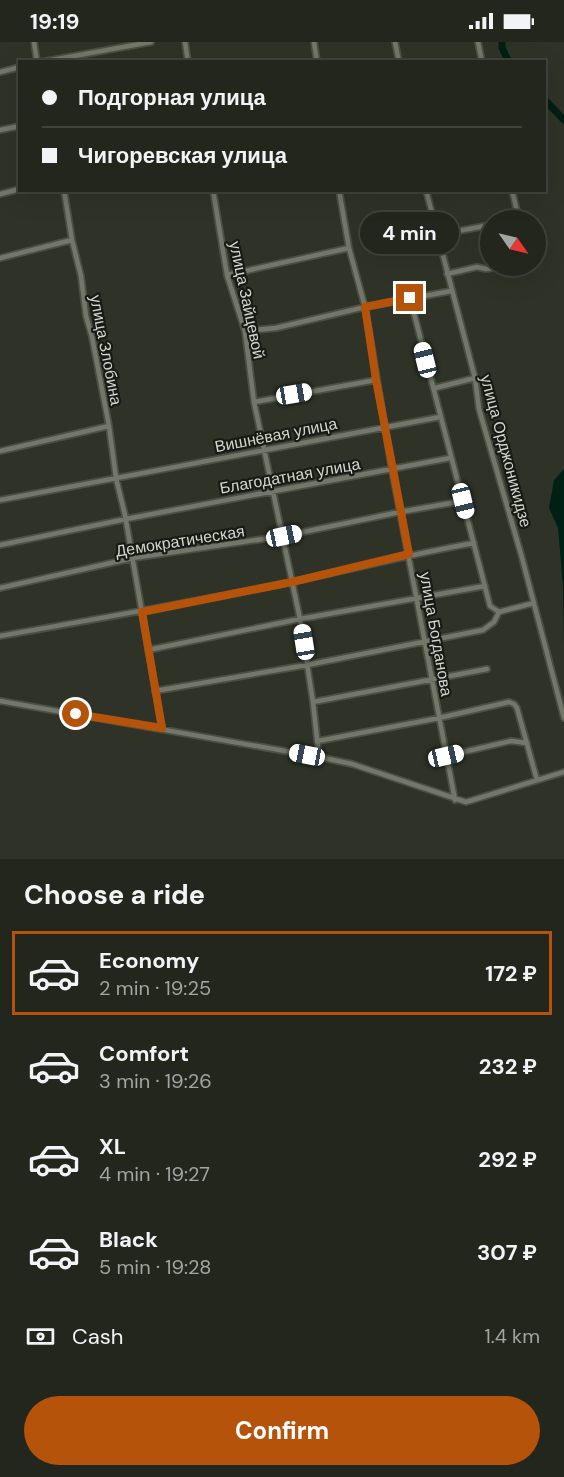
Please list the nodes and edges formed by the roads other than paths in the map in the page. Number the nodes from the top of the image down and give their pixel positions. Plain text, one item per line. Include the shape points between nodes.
1 (34, 42) edge
2 (151, 42) edge
3 (185, 42) edge
4 (314, 42) edge
5 (395, 42) edge
6 (478, 42) edge
7 (38, 60) edge
8 (50, 60) edge
9 (189, 60) edge
10 (317, 60) edge
11 (399, 60) edge
12 (482, 60) edge
13 (18, 68) edge
14 (0, 72) edge
15 (18, 126) edge
16 (0, 130) edge
17 (18, 190) edge
18 (64, 192) edge
19 (213, 192) edge
20 (339, 192) edge
21 (426, 192) edge
22 (512, 192) edge
23 (0, 194) edge
24 (517, 210) edge
25 (480, 227) edge
26 (437, 235) junction
27 (72, 240) junction
28 (349, 248) junction
29 (0, 258) edge
30 (480, 268) edge
31 (447, 274) junction
32 (227, 275) junction
33 (451, 291) junction
34 (410, 298) junction
35 (365, 307) junction
36 (245, 332) junction
37 (474, 378) junction
38 (376, 380) junction
39 (435, 388) junction
40 (254, 402) junction
41 (440, 417) junction
42 (109, 426) junction
43 (385, 426) junction
44 (265, 449) junction
45 (0, 451) edge
46 (450, 458) junction
47 (392, 470) junction
48 (116, 478) junction
49 (274, 491) junction
50 (0, 500) edge
51 (463, 501) junction
52 (400, 512) junction
53 (125, 517) junction
54 (284, 536) junction
55 (474, 543) junction
56 (0, 545) edge
57 (409, 554) junction
58 (133, 558) junction
59 (292, 582) junction
60 (485, 586) junction
61 (0, 588) edge
62 (417, 597) junction
63 (534, 603) junction
64 (142, 612) junction
65 (499, 612) junction
66 (300, 619) junction
67 (0, 636) edge
68 (426, 642) junction
69 (148, 650) junction
70 (307, 665) junction
71 (487, 669) dead end
72 (432, 679) junction
73 (155, 691) junction
74 (0, 701) edge
75 (313, 702) junction
76 (439, 718) junction
77 (564, 718) edge
78 (162, 728) junction
79 (318, 741) junction
80 (527, 743) junction
81 (446, 756) junction
82 (319, 757) junction
83 (564, 772) edge
84 (537, 780) junction
85 (455, 800) junction

1 - 7 street
2 - 8 street
3 - 9 street
4 - 10 street
5 - 11 street
6 - 12 street
13 - 14 street
15 - 16 street
17 - 23 street
18 - 27 street, улица Злобина
19 - 32 street, улица Зайцевой
20 - 28 street, улица Богданова
21 - 26 street, улица Орджоникидзе
22 - 24 street
25 - 26 street
26 - 31 street, улица Орджоникидзе
27 - 29 street
27 - 42 street, улица Злобина
28 - 32 street
28 - 35 street, улица Богданова
30 - 31 street
31 - 33 street, улица Орджоникидзе
32 - 36 street, улица Зайцевой
33 - 34 street
33 - 37 street, улица Орджоникидзе
34 - 35 street
34 - 39 street
35 - 36 street
35 - 38 street, улица Богданова
36 - 40 street, улица Зайцевой
37 - 39 street
37 - 63 street, улица Орджоникидзе via 479,409
38 - 40 street
38 - 43 street, улица Богданова
39 - 41 street
40 - 44 street, улица Зайцевой
41 - 43 street, Вишнёвая улица
41 - 46 street
42 - 45 street
42 - 48 street, улица Злобина
43 - 44 street, Вишнёвая улица
43 - 47 street, улица Богданова
44 - 48 street, Вишнёвая улица
44 - 49 street, улица Зайцевой
46 - 47 street, Благодатная улица
46 - 51 street
47 - 49 street, Благодатная улица
47 - 52 street, улица Богданова
48 - 50 street, Вишнёвая улица
48 - 53 street, улица Злобина
49 - 53 street, Благодатная улица
49 - 54 street, улица Зайцевой
51 - 52 street, Демократическая
51 - 55 street
52 - 54 street, Демократическая
52 - 57 street, улица Богданова
53 - 56 street, Благодатная улица
53 - 58 street, улица Злобина
54 - 58 street, Демократическая
54 - 59 street, улица Зайцевой
55 - 57 street
55 - 60 street
57 - 59 street
57 - 62 street, улица Богданова
58 - 61 street, Демократическая
58 - 64 street, улица Злобина
59 - 64 street
59 - 66 street, улица Зайцевой
60 - 62 street
60 - 65 street via 490,606
62 - 66 street
62 - 68 street, улица Богданова
63 - 65 street
63 - 77 street, улица Орджоникидзе
64 - 67 street
64 - 69 street, улица Злобина
65 - 68 street via 483,630
66 - 69 street
66 - 70 street, улица Зайцевой
68 - 70 street
68 - 72 street, улица Богданова
69 - 73 street, улица Злобина
70 - 73 street
70 - 75 street, улица Зайцевой
71 - 72 street
72 - 75 street
72 - 76 street, улица Богданова
73 - 78 street, улица Злобина
74 - 78 street
75 - 79 street, улица Зайцевой
76 - 79 street
76 - 80 street via 509,702 517,708
76 - 81 street, улица Богданова
78 - 82 street
79 - 82 street, улица Зайцевой
80 - 81 street via 511,741
80 - 84 street
81 - 85 street, улица Богданова
82 - 85 street via 352,764
83 - 84 street
84 - 85 street via 466,802

